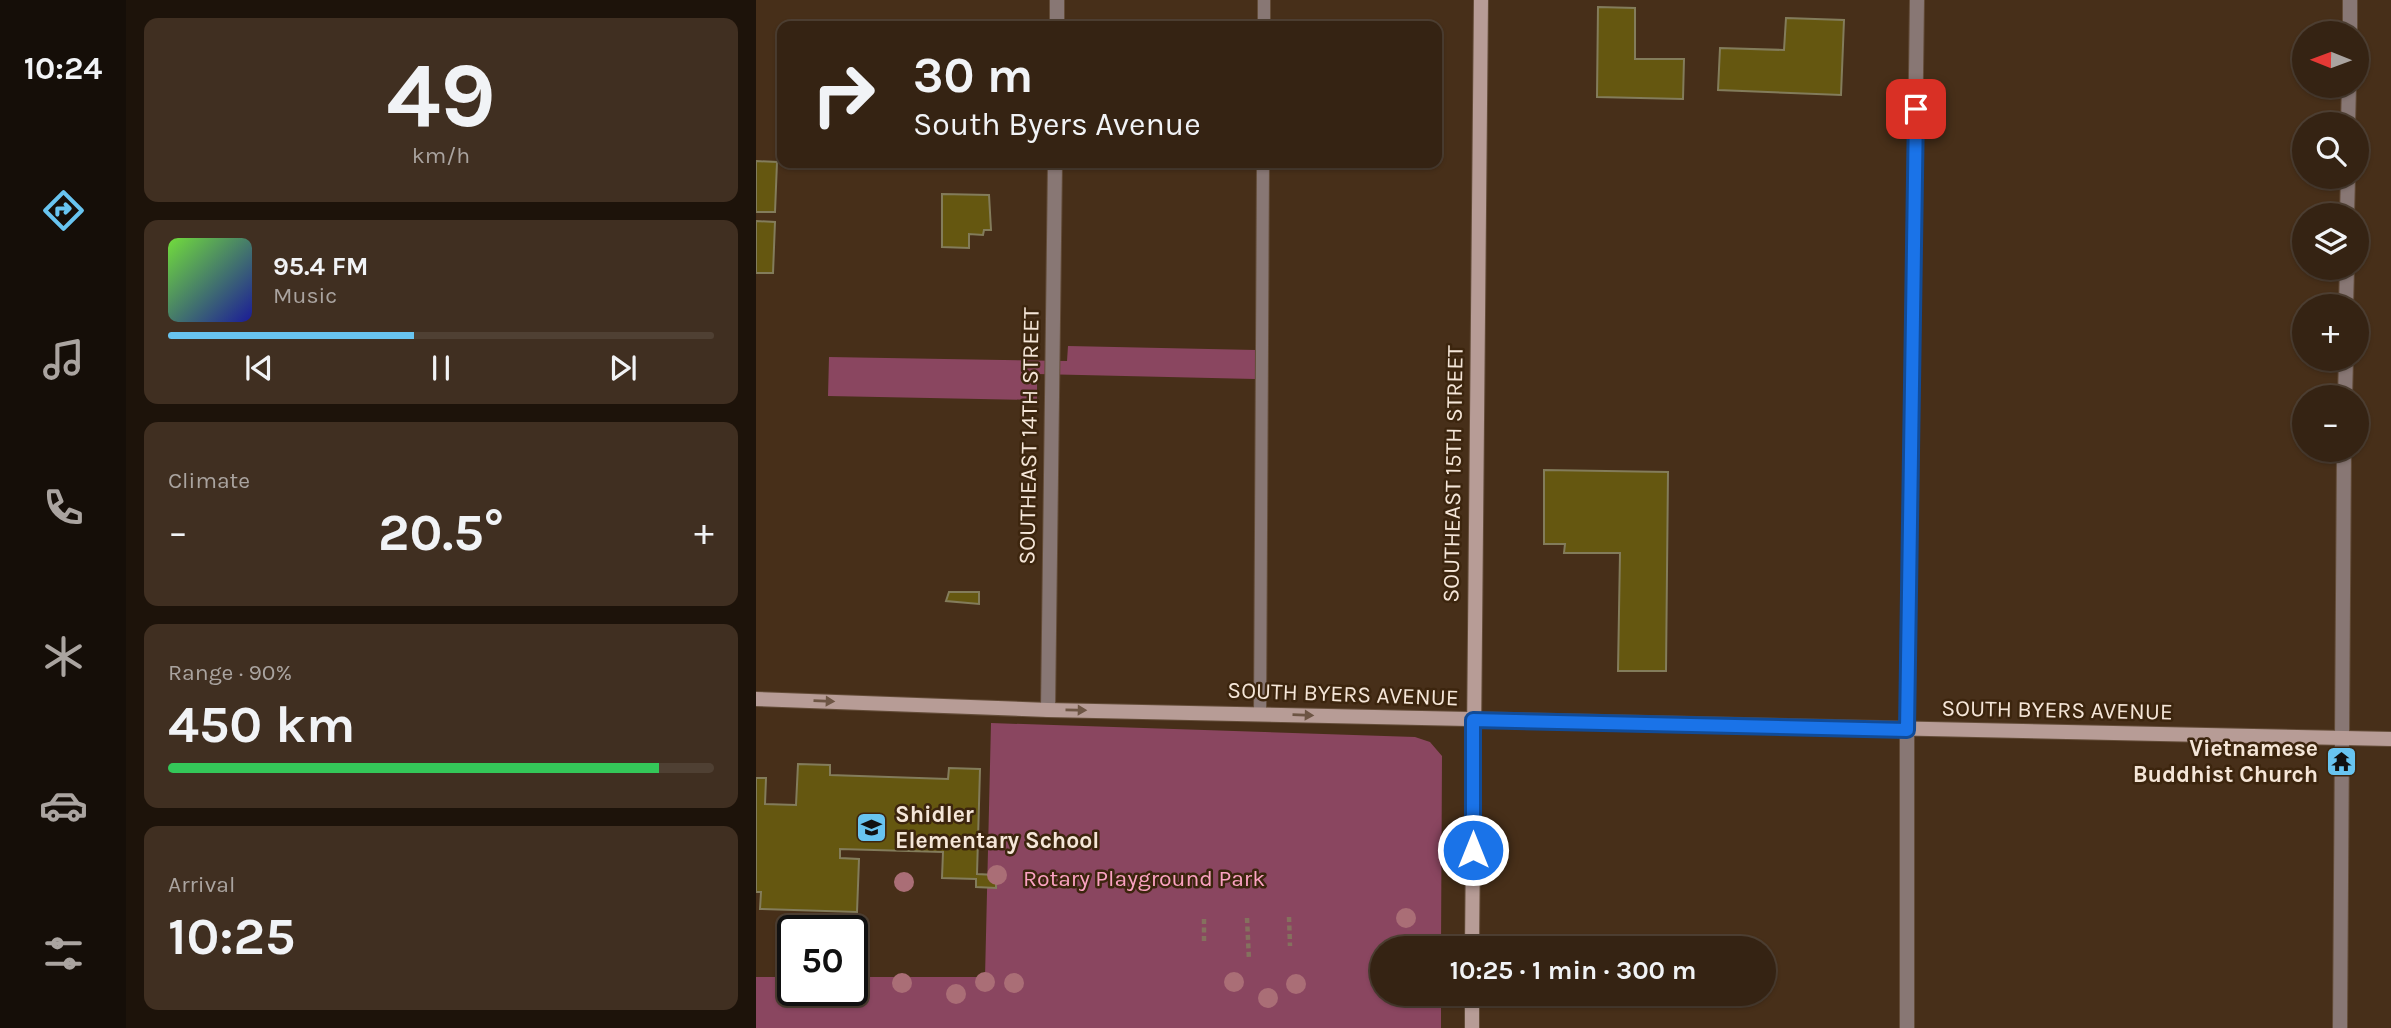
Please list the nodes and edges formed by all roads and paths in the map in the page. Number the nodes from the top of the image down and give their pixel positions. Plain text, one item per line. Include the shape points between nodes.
1 (1057, 0) edge
2 (1264, 0) edge
3 (1481, 0) edge
4 (1917, 0) edge
5 (2350, 0) edge
6 (1057, 21) edge
7 (1264, 21) edge
8 (2350, 21) edge
9 (1055, 168) edge
10 (1263, 168) edge
11 (2344, 462) edge
12 (756, 699) edge
13 (1048, 710) junction
14 (1260, 714) junction
15 (1473, 720) junction
16 (1907, 730) junction
17 (2341, 737) junction
18 (2391, 739) edge
19 (1290, 917) dead end
20 (1247, 918) dead end
21 (1204, 919) dead end
22 (1472, 936) edge
23 (1204, 942) dead end
24 (1290, 946) dead end
25 (1248, 960) dead end
26 (1472, 1006) edge
27 (1472, 1028) edge
28 (1907, 1028) edge
29 (2340, 1028) edge

1 - 6 street
2 - 7 lane
3 - 15 street, SOUTHEAST 15TH STREET
4 - 16 street
5 - 8 street
9 - 13 street, SOUTHEAST 14TH STREET
10 - 14 lane
11 - 17 street
12 -> 13 street, SOUTH BYERS AVENUE
13 -> 14 street, SOUTH BYERS AVENUE
14 -> 15 street, SOUTH BYERS AVENUE
15 - 16 street, SOUTH BYERS AVENUE
15 - 22 street, SOUTHEAST 15TH STREET
16 - 17 street, SOUTH BYERS AVENUE
16 - 28 street
17 - 18 street, SOUTH BYERS AVENUE
17 - 29 street
19 - 24 path
20 - 25 path
21 - 23 path
26 - 27 street

